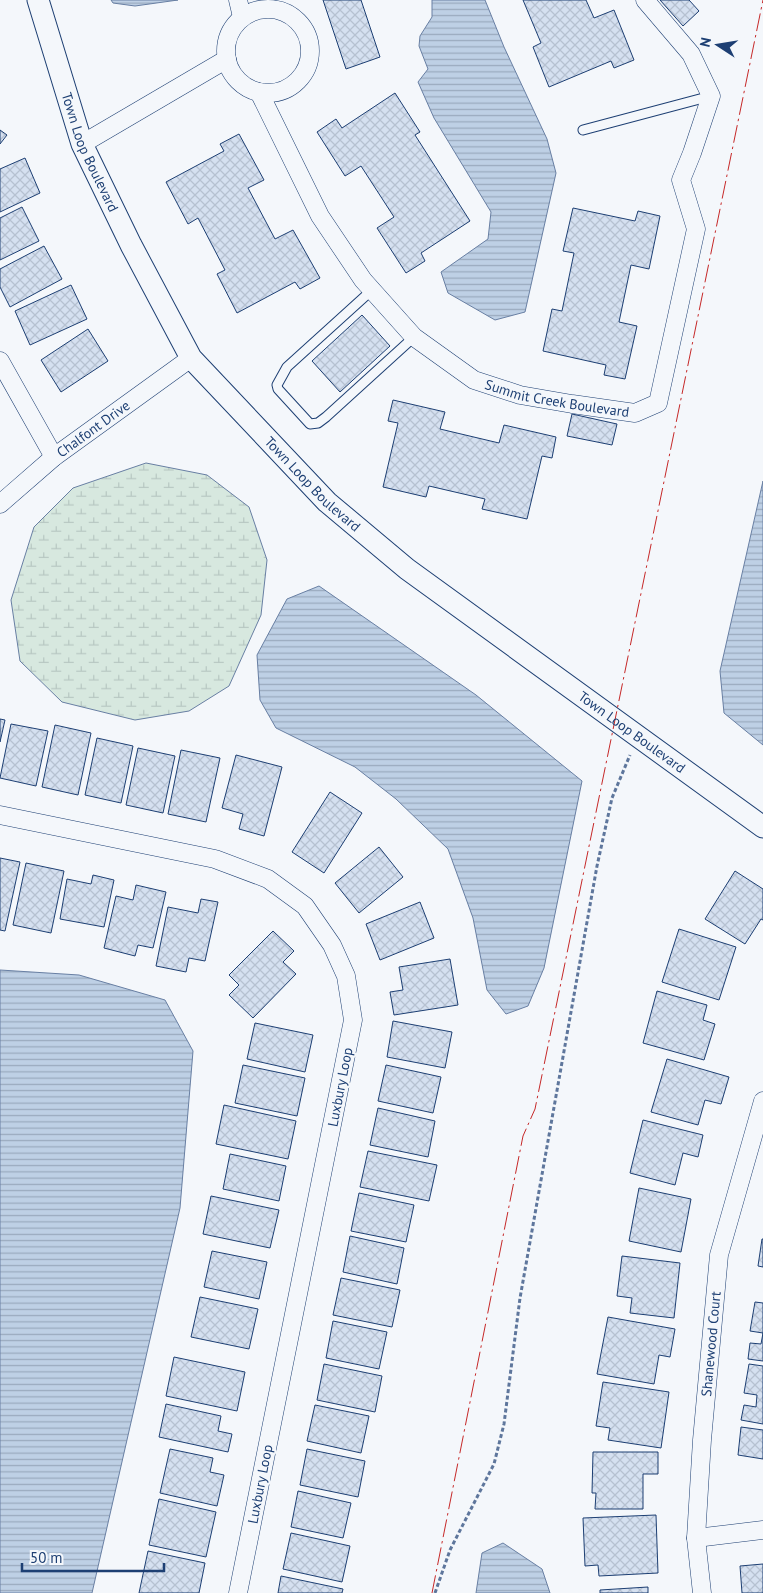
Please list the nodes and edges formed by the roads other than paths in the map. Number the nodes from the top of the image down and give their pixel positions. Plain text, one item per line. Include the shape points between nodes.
1 (38, 0) edge
2 (238, 0) edge
3 (645, 0) edge
4 (242, 17) junction
5 (227, 59) junction
6 (259, 92) junction
7 (711, 96) junction
8 (583, 130) dead end
9 (82, 144) junction
10 (372, 290) junction
11 (414, 337) junction
12 (191, 358) junction
13 (0, 361) edge
14 (54, 457) junction
15 (0, 504) edge
16 (0, 816) edge
17 (763, 827) edge
18 (763, 1100) edge
19 (763, 1530) edge
20 (696, 1538) junction
21 (238, 1593) edge
22 (702, 1593) edge

1 - 9 street, Town Loop Boulevard
2 - 4 street
3 - 7 street via 691,54
4 - 5 street via 229,36
4 - 6 street via 269,8 282,11 295,18 309,41 310,56 298,81 273,93
5 - 6 street via 238,81
5 - 9 street
6 - 10 street, Summit Creek Boulevard via 320,216
7 - 8 lane
7 - 11 street, Summit Creek Boulevard via 681,180 696,229 658,403 635,413 520,395 474,380
9 - 12 street, Town Loop Boulevard
10 - 11 street, Summit Creek Boulevard
10 - 11 lane via 287,367 278,389 310,424 318,423
12 - 14 street, Chalfont Drive
12 - 17 street, Town Loop Boulevard via 327,502 407,569
13 - 14 street
14 - 15 street, Chalfont Drive
16 - 21 street, Luxbury Loop via 215,859 268,879 305,906 332,945 346,976 353,1020
18 - 20 street, Shanewood Court via 719,1254
19 - 20 street
20 - 22 street, Shanewood Court

